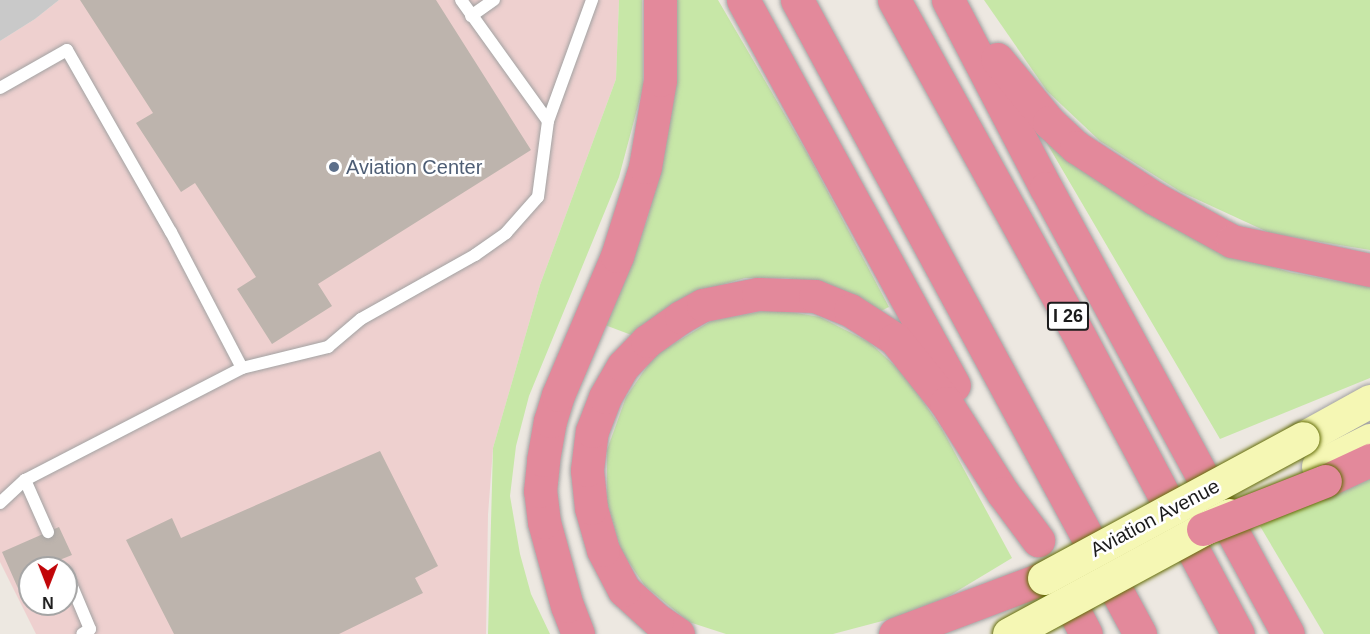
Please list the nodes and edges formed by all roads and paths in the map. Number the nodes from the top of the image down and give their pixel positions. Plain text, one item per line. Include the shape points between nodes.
1 (461, 0) edge
2 (494, 0) edge
3 (592, 0) edge
4 (660, 0) edge
5 (743, 0) edge
6 (797, 0) edge
7 (894, 0) edge
8 (948, 0) edge
9 (956, 0) edge
10 (471, 16) junction
11 (0, 88) edge
12 (548, 121) junction
13 (1370, 270) edge
14 (242, 368) junction
15 (1370, 401) edge
16 (1370, 440) edge
17 (1370, 460) edge
18 (1321, 474) junction
19 (25, 480) junction
20 (2, 498) edge
21 (1203, 529) joint
22 (48, 532) dead end
23 (1038, 540) junction
24 (1241, 547) junction
25 (558, 566) junction
26 (1044, 578) joint
27 (78, 601) edge
28 (954, 621) edge
29 (82, 634) edge
30 (578, 634) edge
31 (597, 634) edge
32 (678, 634) edge
33 (895, 634) edge
34 (1009, 634) edge
35 (1086, 634) edge
36 (1140, 634) edge
37 (1238, 634) edge
38 (1288, 634) edge
39 (1299, 634) edge

1 - 10 lane
2 - 10 lane
3 - 12 lane
4 - 25 highway via 660,80 645,167 617,256 569,364 549,421 540,491 544,522
5 - 23 highway
6 - 36 highway
7 - 37 highway, I 26
8 - 24 highway
9 - 13 highway via 1017,85 1049,122 1076,147 1145,192 1232,241
10 - 12 lane
11 - 14 lane via 67,50 177,242
12 - 14 lane via 538,197 506,233 475,255 361,319 328,347
14 - 19 lane
15 - 26 street, Aviation Avenue, bridge
16 - 18 street
17 - 18 highway
18 - 21 highway, bridge
19 - 20 lane
19 - 22 lane
21 - 34 street, Aviation Avenue, bridge
23 - 32 highway via 946,403 895,339 850,310 815,296 758,294 703,305 647,341 624,366 605,397 592,431 587,470 591,508 603,550 624,590
23 - 35 highway
24 - 38 highway
24 - 39 highway
25 - 30 highway
25 - 31 highway
26 - 28 highway
27 - 29 lane via 90,629
28 - 33 highway

